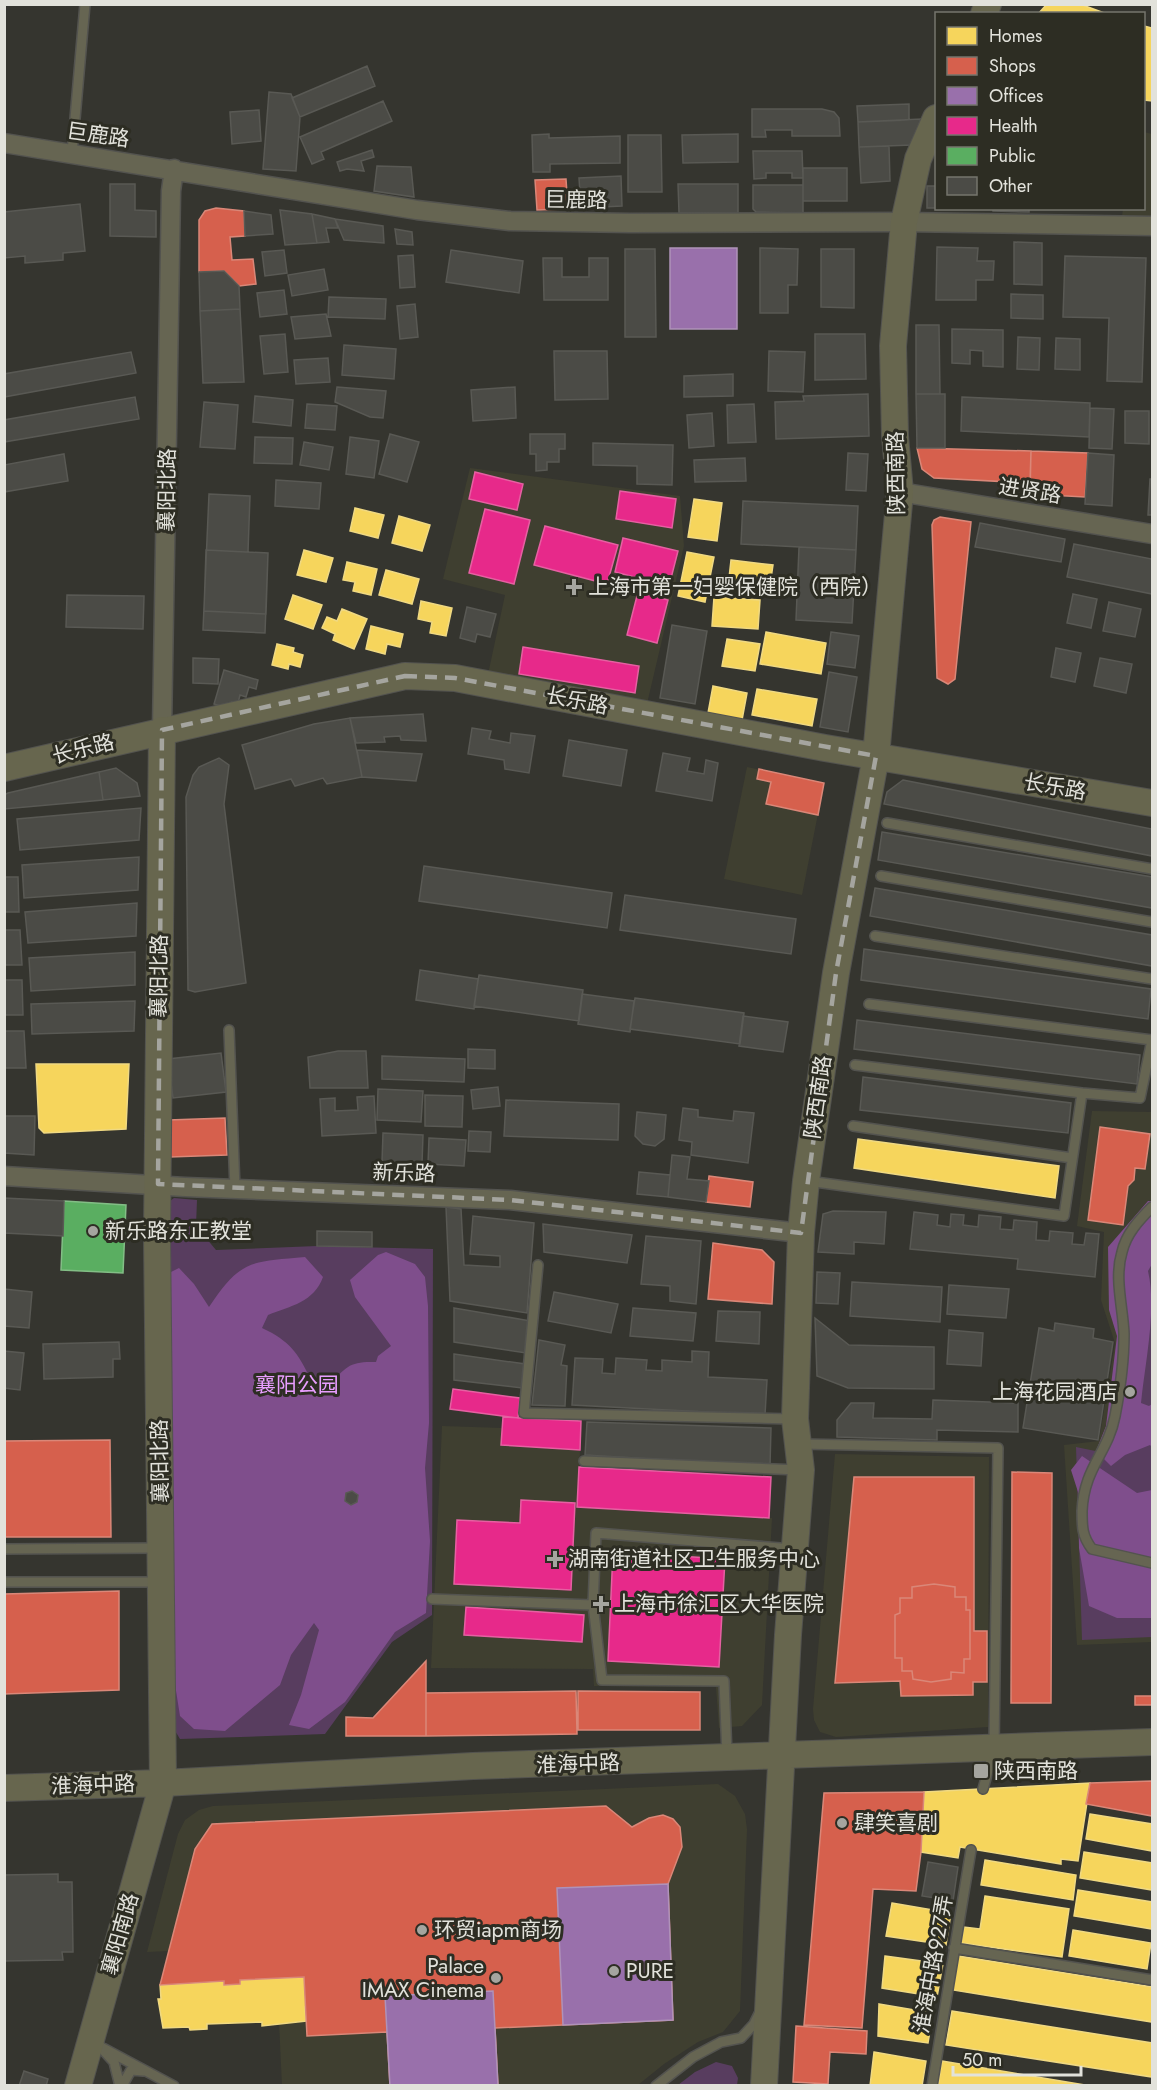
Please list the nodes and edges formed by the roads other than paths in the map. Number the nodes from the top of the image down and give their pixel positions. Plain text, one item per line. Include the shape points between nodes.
1 (85, 4) edge
2 (935, 120) edge
3 (4, 143) edge
4 (72, 153) junction
5 (174, 169) junction
6 (904, 222) junction
7 (1152, 226) edge
8 (900, 492) junction
9 (1152, 534) edge
10 (162, 730) junction
11 (876, 756) junction
12 (4, 768) edge
13 (1152, 803) edge
14 (886, 823) dead end
15 (1152, 869) edge
16 (881, 876) dead end
17 (1152, 922) edge
18 (875, 936) dead end
19 (1152, 979) edge
20 (868, 1004) dead end
21 (228, 1030) dead end
22 (855, 1065) dead end
23 (1082, 1093) junction
24 (853, 1126) dead end
25 (1072, 1158) junction
26 (4, 1176) edge
27 (806, 1181) junction
28 (158, 1184) junction
29 (235, 1189) junction
30 (1152, 1207) edge
31 (801, 1233) junction
32 (538, 1265) dead end
33 (795, 1419) junction
34 (799, 1444) junction
35 (584, 1461) dead end
36 (801, 1470) junction
37 (160, 1548) junction
38 (4, 1550) edge
39 (796, 1550) junction
40 (1152, 1563) edge
41 (161, 1581) junction
42 (4, 1582) edge
43 (432, 1599) dead end
44 (593, 1605) junction
45 (1152, 1742) edge
46 (994, 1749) junction
47 (782, 1757) junction
48 (727, 1759) junction
49 (163, 1783) junction
50 (4, 1788) edge
51 (982, 1789) dead end
52 (971, 1850) dead end
53 (954, 1948) junction
54 (1152, 1969) edge
55 (1152, 1980) edge
56 (768, 1993) junction
57 (96, 2042) junction
58 (148, 2072) junction
59 (78, 2085) edge
60 (121, 2085) edge
61 (174, 2085) edge
62 (656, 2085) edge
63 (764, 2085) edge
64 (932, 2085) edge

1 - 4 lane
2 - 6 main road, 陕西南路 via 918,159
3 - 4 street, 巨鹿路
4 - 5 street, 巨鹿路
5 - 6 street, 巨鹿路 via 417,210 510,221
5 - 10 street, 襄阳北路
6 - 7 street, 巨鹿路
6 - 8 main road, 陕西南路 via 893,346
8 - 9 street, 进贤路
8 - 11 main road, 陕西南路
10 - 11 main road, 长乐路 via 415,676 454,678
10 - 12 main road, 长乐路
10 - 28 main road, 襄阳北路
11 - 13 main road, 长乐路
11 - 27 main road, 陕西南路 via 836,973
14 - 15 lane
16 - 17 lane
18 - 19 lane
20 - 23 lane via 1152,1040 1140,1098
21 - 29 lane
22 - 23 lane
23 - 25 lane
24 - 25 lane
25 - 27 lane via 1064,1216
26 - 28 street, 新乐路
27 - 31 main road, 陕西南路
28 - 29 street, 新乐路
28 - 37 main road, 襄阳北路
29 - 31 street, 新乐路 via 510,1200
30 - 40 lane via 1133,1228 1122,1251 1119,1269 1124,1337 1119,1387 1112,1427 1085,1482 1082,1528 1092,1549
31 - 33 main road, 陕西南路
32 - 33 lane via 524,1413
33 - 34 main road, 陕西南路
34 - 36 main road, 陕西南路
34 - 46 lane via 998,1448
35 - 36 lane
36 - 39 main road, 陕西南路
37 - 38 lane
37 - 41 main road, 襄阳北路
39 - 44 lane via 596,1533
39 - 47 main road, 陕西南路
41 - 42 lane
41 - 49 main road, 襄阳北路
43 - 44 lane
44 - 48 lane via 602,1680 724,1681
45 - 46 main road, 淮海中路
46 - 47 main road, 淮海中路
46 - 51 lane
47 - 48 main road, 淮海中路
47 - 56 main road, 陕西南路
48 - 49 main road, 淮海中路 via 473,1766
49 - 50 main road, 淮海中路
49 - 57 main road, 襄阳南路
52 - 53 lane, 淮海中路927弄
53 - 55 lane
53 - 64 lane, 淮海中路927弄
54 - 55 lane
56 - 62 lane via 754,2024 741,2038 721,2042 693,2057
56 - 63 main road, 陕西南路
57 - 58 lane
57 - 59 main road, 襄阳南路
57 - 60 lane via 114,2062
58 - 60 lane via 131,2070
58 - 61 lane

